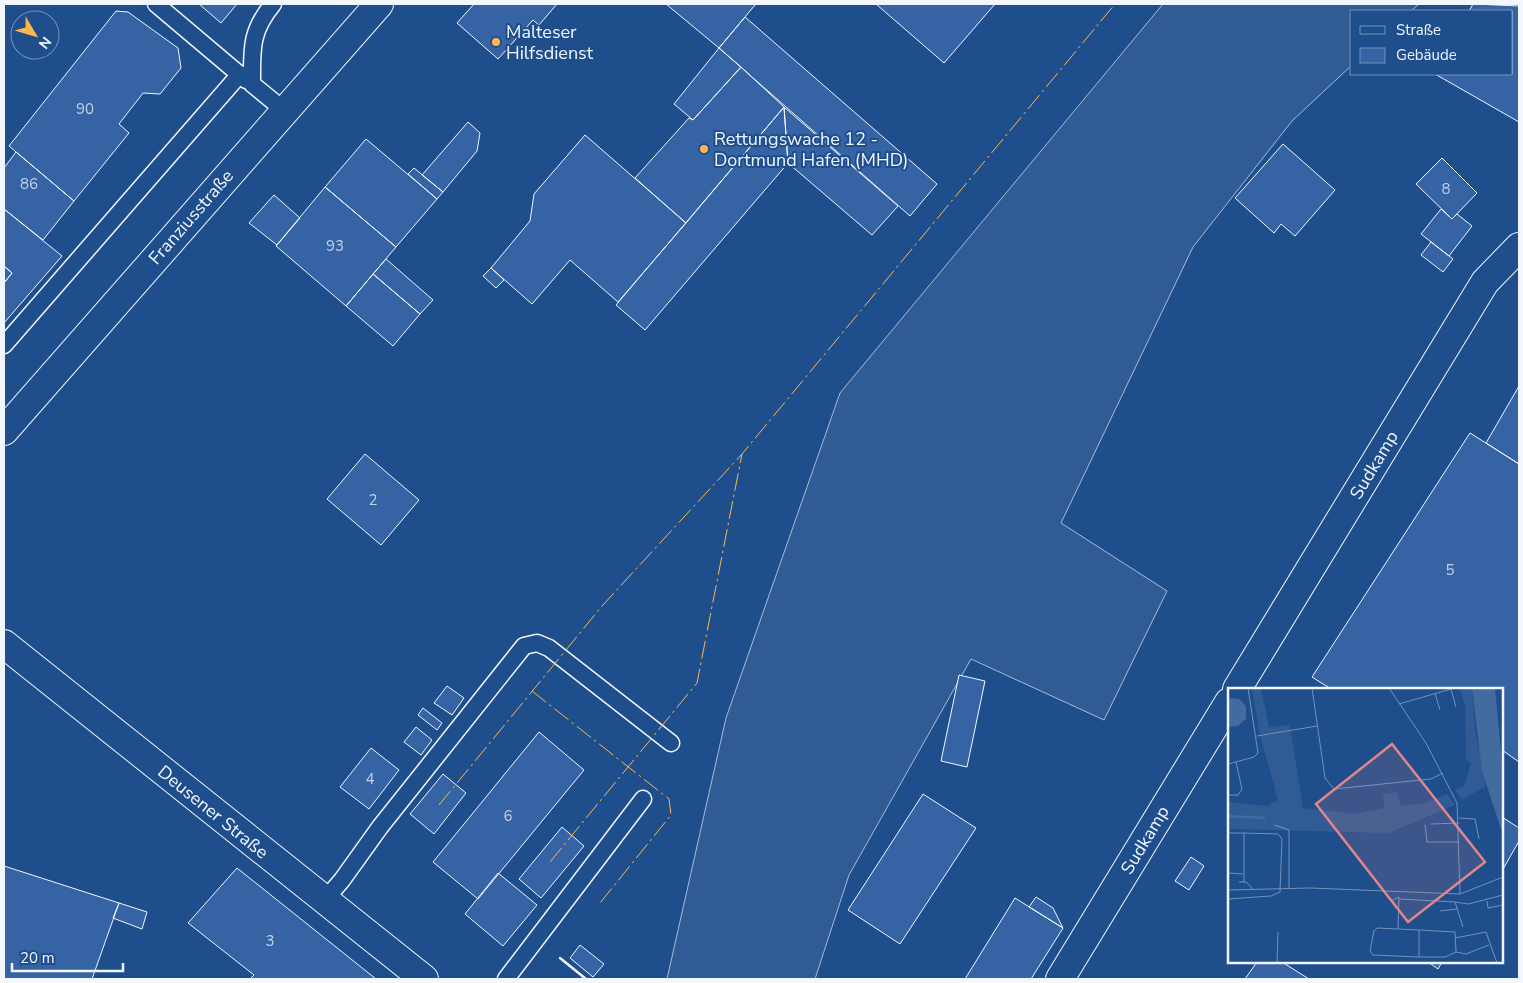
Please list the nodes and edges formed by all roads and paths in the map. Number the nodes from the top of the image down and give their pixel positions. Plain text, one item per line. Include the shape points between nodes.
1 (156, 4) edge
2 (273, 4) edge
3 (379, 4) edge
4 (246, 79) junction
5 (285, 112) junction
6 (1519, 247) edge
7 (4, 345) edge
8 (4, 431) edge
9 (4, 644) edge
10 (1238, 688) edge
11 (1228, 704) edge
12 (671, 743) dead end
13 (643, 799) dead end
14 (324, 901) junction
15 (424, 979) edge
16 (506, 979) edge
17 (1060, 979) edge

1 - 4 lane
2 - 4 lane via 260,19
3 - 5 street, Franziusstraße
4 - 5 lane
4 - 7 lane
5 - 8 street, Franziusstraße
6 - 10 street, Sudkamp via 1485,282
9 - 14 street, Deusener Straße
11 - 17 street, Sudkamp
12 - 14 lane via 549,648 537,643 524,646
13 - 16 lane
14 - 15 street, Deusener Straße

